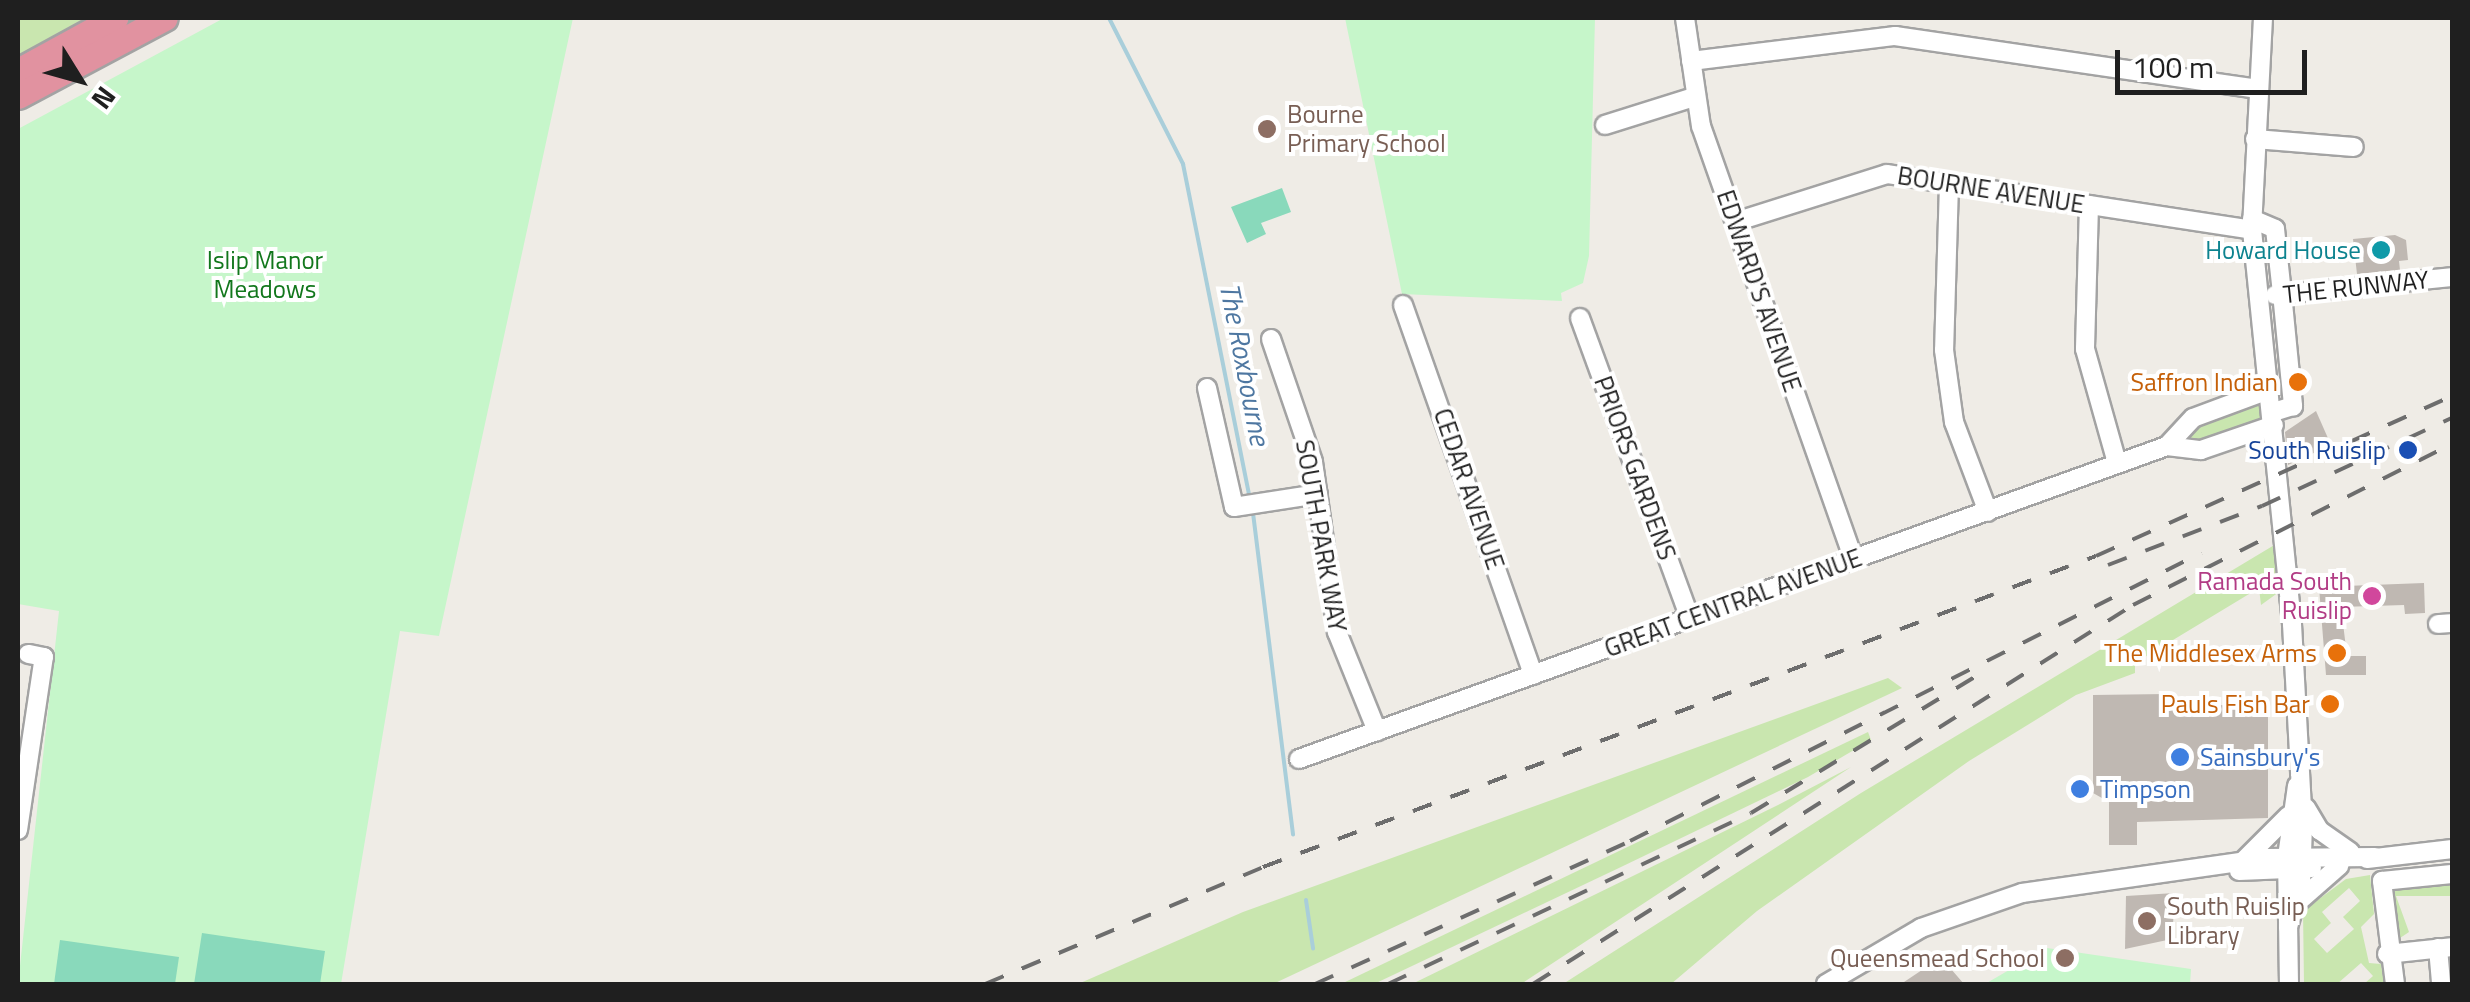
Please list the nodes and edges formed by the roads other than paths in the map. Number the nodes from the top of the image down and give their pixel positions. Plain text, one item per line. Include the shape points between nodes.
1 (115, 18) edge
2 (165, 18) edge
3 (1685, 18) edge
4 (2263, 18) edge
5 (1692, 62) junction
6 (18, 70) edge
7 (2258, 89) junction
8 (18, 96) edge
9 (1694, 97) junction
10 (1604, 125) dead end
11 (2255, 140) junction
12 (2354, 147) dead end
13 (1949, 184) junction
14 (2088, 205) junction
15 (1735, 222) junction
16 (2252, 225) junction
17 (2452, 278) edge
18 (2282, 293) junction
19 (2260, 296) junction
20 (1403, 305) dead end
21 (1580, 318) dead end
22 (1271, 339) dead end
23 (1207, 388) dead end
24 (2271, 388) junction
25 (2274, 426) junction
26 (2167, 446) junction
27 (2118, 463) junction
28 (1318, 494) junction
29 (1988, 512) junction
30 (1854, 560) junction
31 (1690, 618) junction
32 (28, 654) dead end
33 (1533, 675) junction
34 (26, 725) edge
35 (1376, 731) junction
36 (1299, 759) dead end
37 (2300, 790) junction
38 (2289, 815) junction
39 (18, 830) edge
40 (2452, 849) edge
41 (2355, 854) junction
42 (2375, 857) junction
43 (2295, 863) junction
44 (2339, 866) junction
45 (2236, 868) junction
46 (2452, 874) edge
47 (2289, 918) junction
48 (2445, 948) edge
49 (2387, 954) junction
50 (1826, 984) edge
51 (2289, 984) edge
52 (2395, 984) edge
53 (2441, 984) edge

1 - 6 highway
2 - 8 highway
3 - 5 street, EDWARD'S AVENUE
4 - 7 street
5 - 7 street via 1896,36
5 - 9 street, EDWARD'S AVENUE
7 - 11 street
9 - 10 street
9 - 15 street, EDWARD'S AVENUE
11 - 12 street
11 - 16 street
13 - 14 street, BOURNE AVENUE
13 - 15 street, BOURNE AVENUE via 1872,175
13 - 29 street via 1944,350 1954,422
14 - 16 street, BOURNE AVENUE
14 - 27 street via 2085,349
15 - 30 street, EDWARD'S AVENUE
16 - 18 street via 2274,230
16 - 19 street
17 - 18 street, THE RUNWAY
18 - 19 street, THE RUNWAY
18 - 25 street, GREAT CENTRAL AVENUE via 2293,406
19 - 24 street
20 - 33 street, CEDAR AVENUE
21 - 31 street, PRIORS GARDENS
22 - 28 street, SOUTH PARK WAY
23 - 28 street via 1234,507
24 - 25 street
24 - 26 street, GREAT CENTRAL AVENUE via 2193,418
25 - 26 street, GREAT CENTRAL AVENUE via 2201,450
25 - 37 street
26 - 27 street, GREAT CENTRAL AVENUE
27 - 29 street, GREAT CENTRAL AVENUE
28 - 35 street, SOUTH PARK WAY via 1337,632
29 - 30 street, GREAT CENTRAL AVENUE
30 - 31 street, GREAT CENTRAL AVENUE
31 - 33 street, GREAT CENTRAL AVENUE
32 - 34 street via 44,657
33 - 35 street, GREAT CENTRAL AVENUE
34 - 39 street
35 - 36 street, GREAT CENTRAL AVENUE
37 - 38 street
37 - 41 street via 2319,830
37 - 43 street
38 - 43 street
38 - 45 street
40 - 42 street
41 - 42 street
41 - 43 street
42 - 44 street
43 - 44 street
43 - 45 street
43 - 47 street
44 - 47 street
45 - 47 street via 2276,892
45 - 50 street via 2079,881 1995,901 1905,936
46 - 49 street via 2382,881
47 - 51 street
48 - 49 street
48 - 53 street
49 - 52 street

